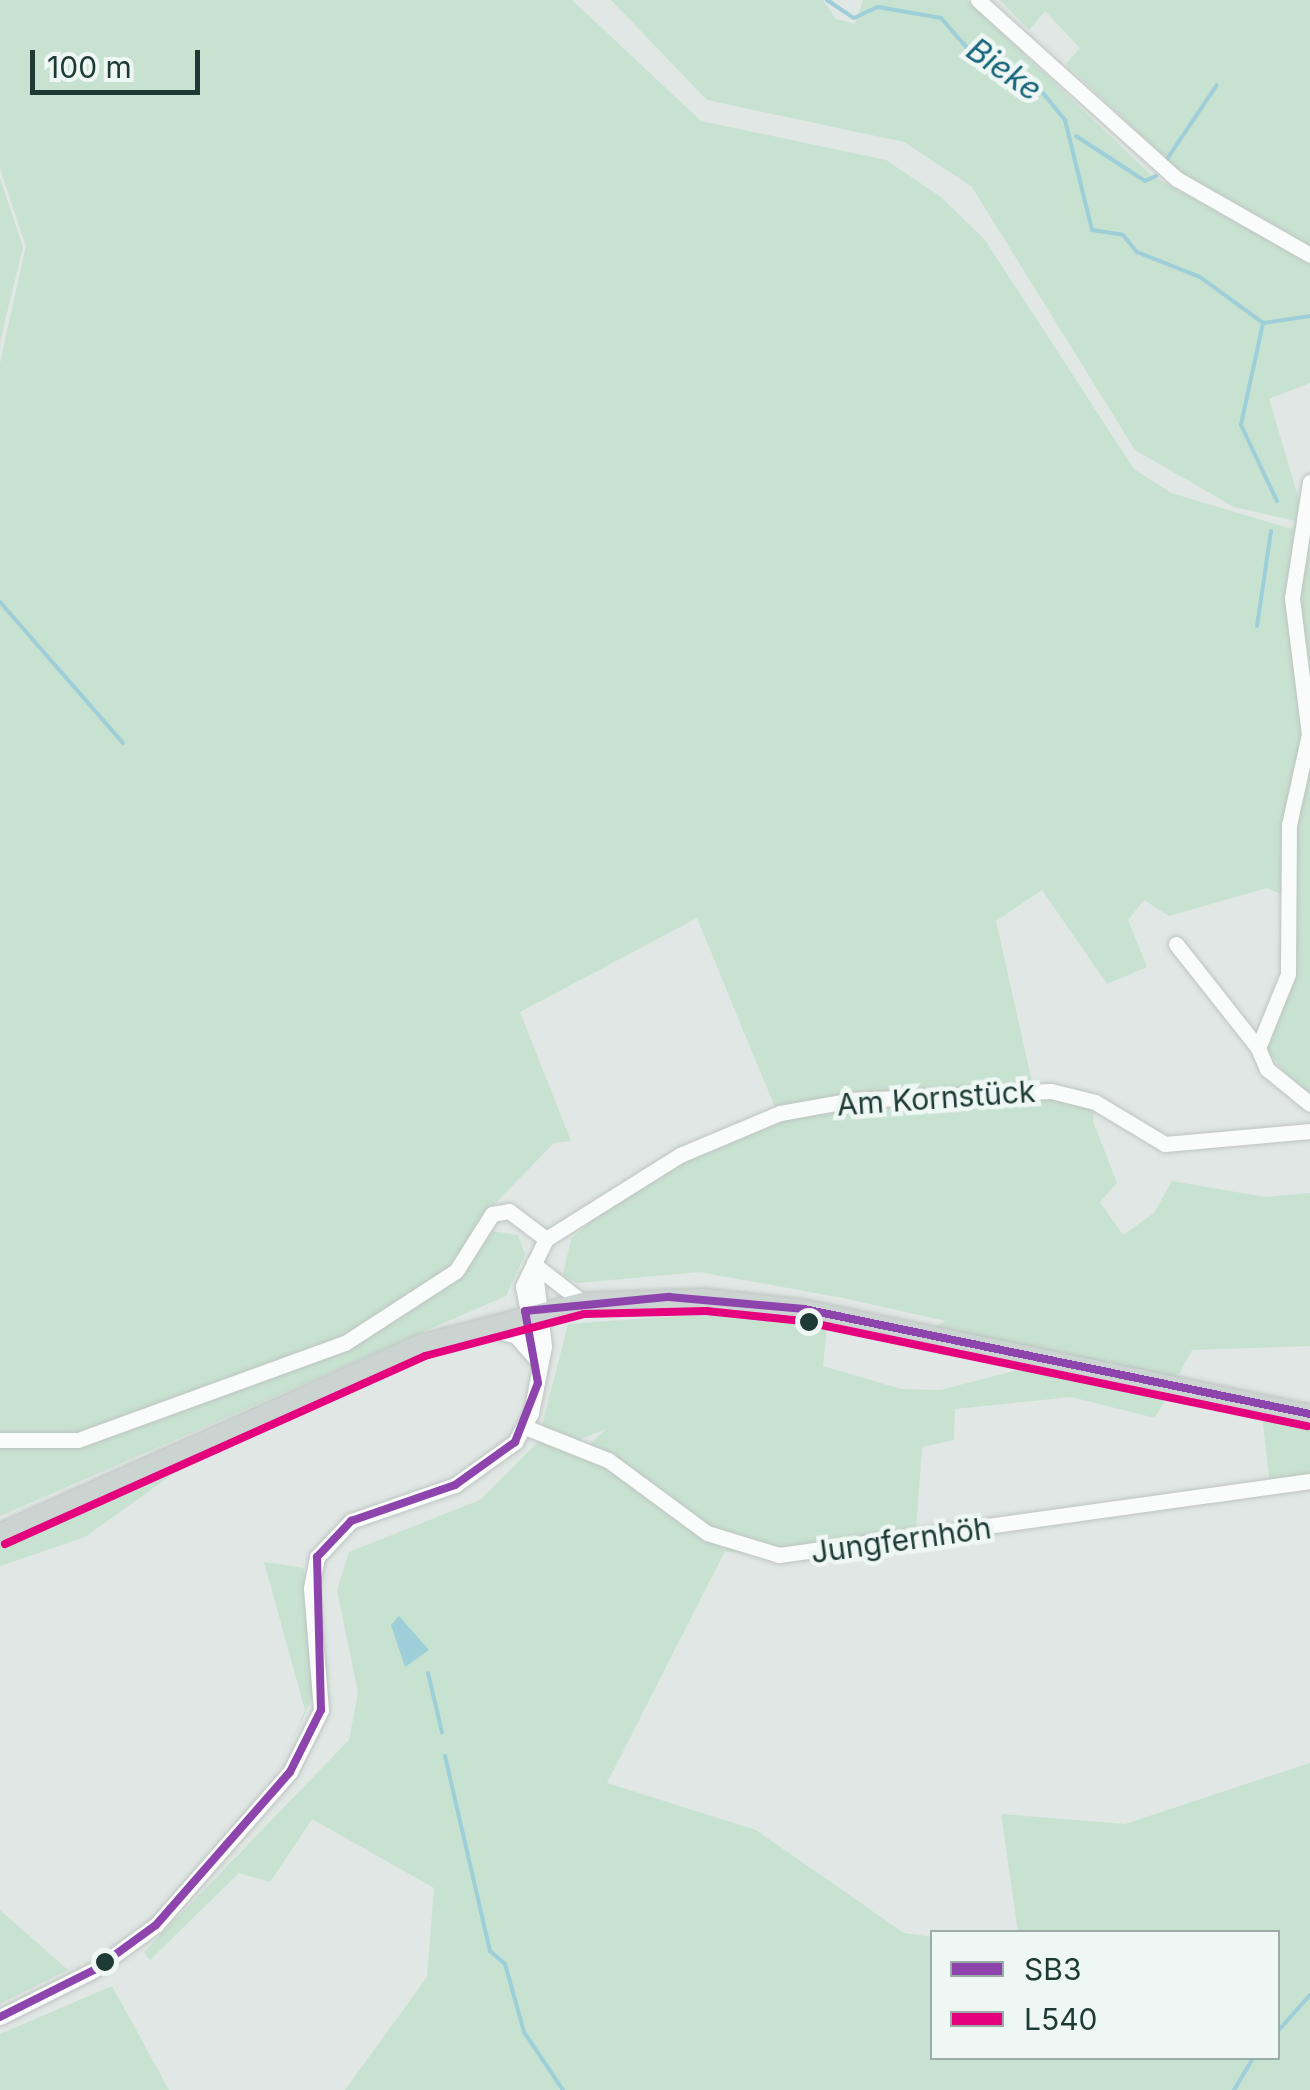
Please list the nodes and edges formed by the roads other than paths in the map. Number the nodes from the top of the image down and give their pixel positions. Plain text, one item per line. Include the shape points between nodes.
1 (978, 0) edge
2 (1310, 255) edge
3 (1310, 482) edge
4 (1176, 944) dead end
5 (1258, 1048) junction
6 (1310, 1104) edge
7 (1310, 1131) edge
8 (546, 1238) junction
9 (534, 1262) junction
10 (582, 1302) junction
11 (533, 1310) junction
12 (476, 1325) junction
13 (540, 1366) junction
14 (1310, 1414) edge
15 (525, 1426) junction
16 (0, 1440) edge
17 (1310, 1482) edge
18 (0, 1532) edge
19 (0, 2017) edge

1 - 2 street via 1176,179
3 - 5 street via 1292,598 1310,734 1289,825 1288,974
4 - 5 street
5 - 6 street via 1268,1069
7 - 8 street, Am Kornstück via 1165,1144 1072,1094 852,1100 730,1132
8 - 9 street
8 - 16 street via 509,1212 492,1214 456,1271 331,1349 78,1440
9 - 10 street via 554,1288
9 - 11 street
10 - 11 main road
10 - 14 main road via 706,1298 804,1309
11 - 12 main road
11 - 13 street
12 - 13 street via 516,1336
12 - 18 main road via 318,1386
13 - 15 street
15 - 17 street, Jungfernhöh via 608,1460 707,1534 779,1555
15 - 19 street via 479,1474 331,1536 310,1588 321,1710 290,1772 156,1925 94,1970

